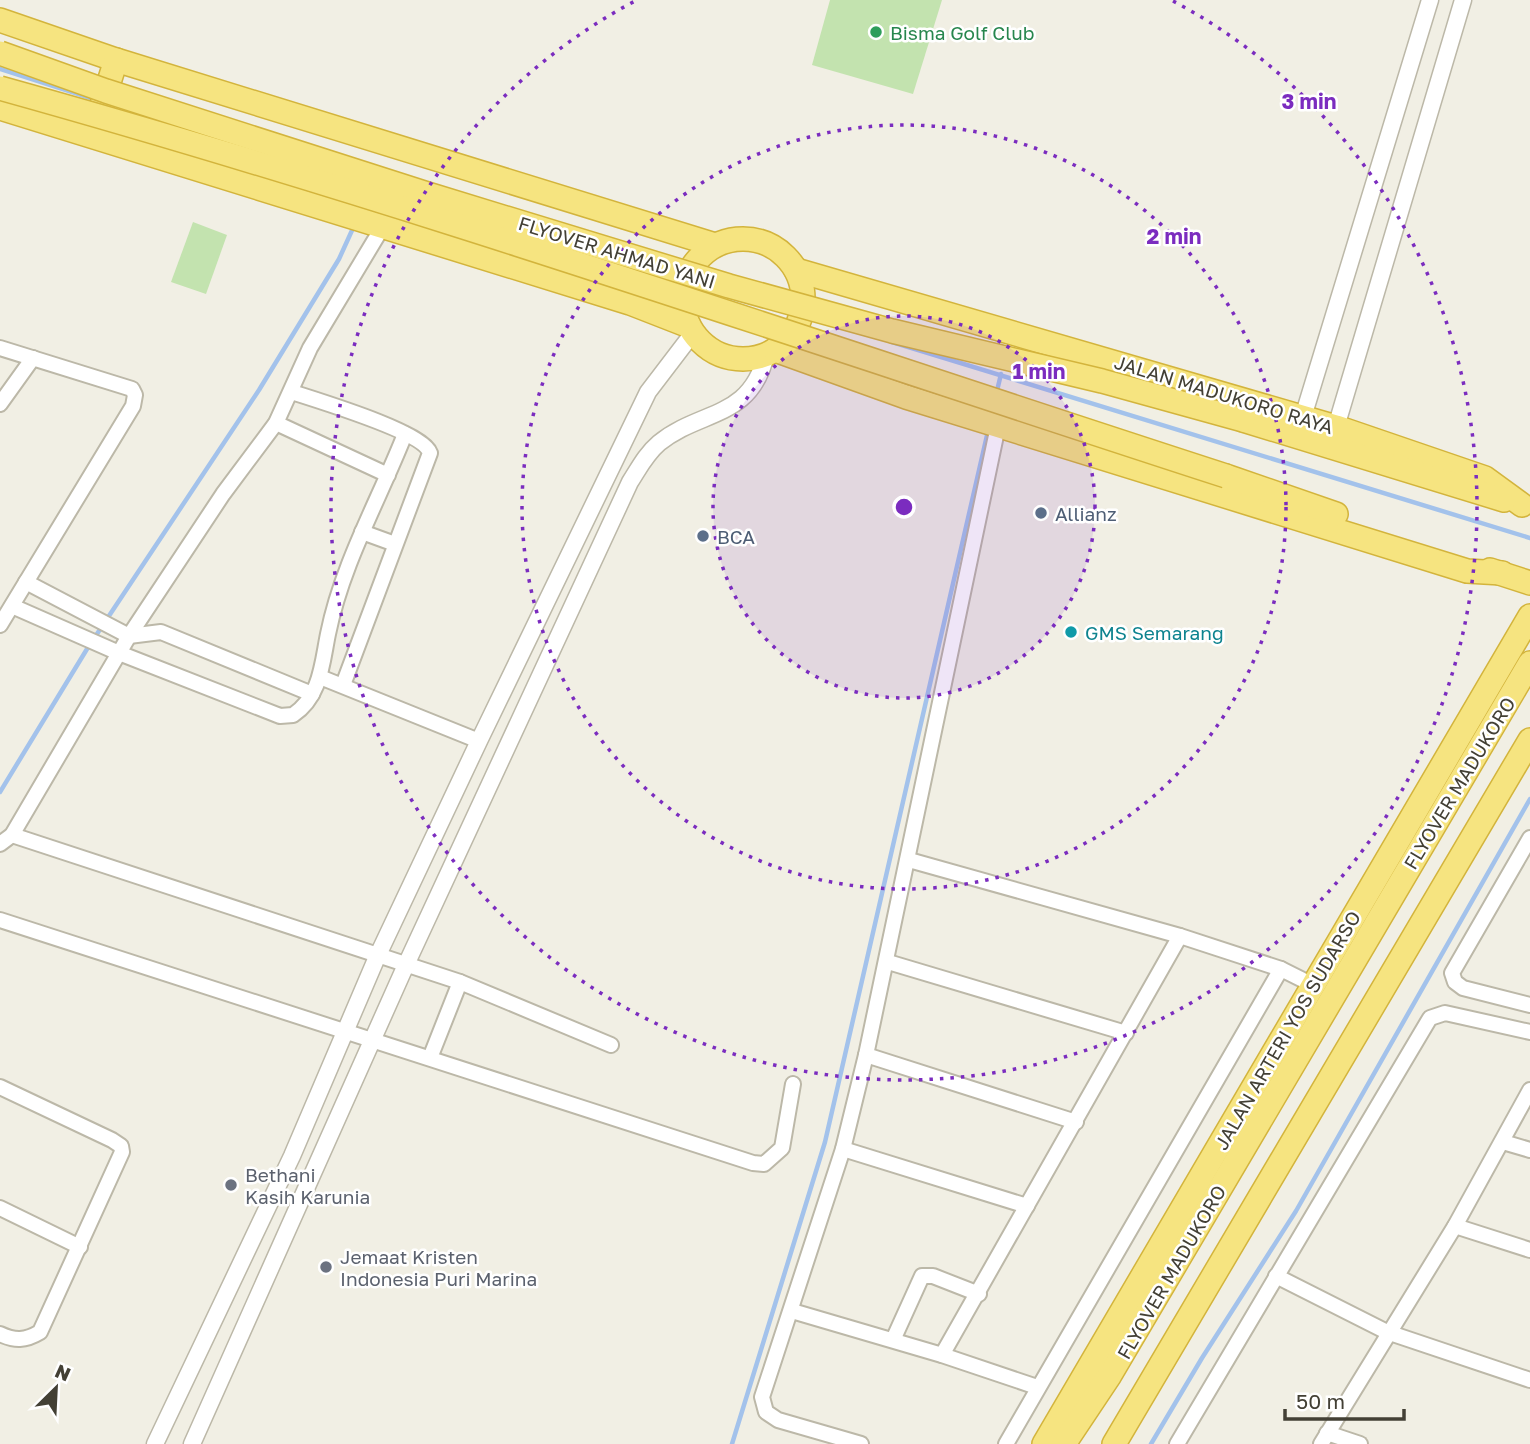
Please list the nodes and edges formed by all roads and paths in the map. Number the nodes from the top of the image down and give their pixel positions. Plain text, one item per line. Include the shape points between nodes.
1 (1430, 0) edge
2 (1463, 0) edge
3 (0, 20) edge
4 (0, 53) edge
5 (113, 70) junction
6 (0, 88) edge
7 (0, 107) edge
8 (95, 128) junction
9 (412, 152) junction
10 (381, 221) junction
11 (715, 245) junction
12 (796, 270) junction
13 (691, 330) junction
14 (0, 348) edge
15 (777, 348) junction
16 (33, 358) junction
17 (292, 392) junction
18 (0, 404) edge
19 (1303, 417) junction
20 (1243, 420) joint
21 (986, 422) junction
22 (276, 423) junction
23 (1336, 427) junction
24 (405, 434) junction
25 (388, 475) junction
26 (1526, 506) edge
27 (362, 532) junction
28 (395, 544) junction
29 (1502, 573) junction
30 (26, 582) junction
31 (1530, 583) edge
32 (12, 606) junction
33 (1530, 616) edge
34 (0, 625) edge
35 (129, 636) junction
36 (119, 653) junction
37 (1530, 663) edge
38 (320, 677) junction
39 (1530, 683) edge
40 (343, 685) junction
41 (312, 694) junction
42 (1512, 704) junction
43 (1530, 740) edge
44 (479, 741) junction
45 (1530, 838) edge
46 (6, 839) edge
47 (909, 860) junction
48 (0, 920) edge
49 (1180, 936) junction
50 (377, 957) junction
51 (888, 962) junction
52 (405, 967) junction
53 (1281, 969) junction
54 (460, 982) junction
55 (1313, 985) junction
56 (1530, 1004) edge
57 (346, 1031) junction
58 (1530, 1032) edge
59 (1126, 1033) junction
60 (373, 1040) junction
61 (611, 1045) dead end
62 (866, 1055) junction
63 (430, 1058) junction
64 (793, 1084) dead end
65 (0, 1087) edge
66 (1530, 1090) edge
67 (1076, 1122) junction
68 (1503, 1142) junction
69 (843, 1149) junction
70 (1530, 1150) edge
71 (292, 1156) junction
72 (317, 1167) junction
73 (1027, 1206) junction
74 (0, 1208) edge
75 (1455, 1226) junction
76 (80, 1247) junction
77 (1530, 1250) edge
78 (1276, 1276) junction
79 (979, 1294) junction
80 (792, 1311) junction
81 (1387, 1332) junction
82 (0, 1334) edge
83 (893, 1340) junction
84 (942, 1355) junction
85 (1530, 1380) edge
86 (1037, 1387) junction
87 (1324, 1438) edge
88 (155, 1444) edge
89 (192, 1444) edge
90 (861, 1444) edge
91 (1006, 1444) edge
92 (1044, 1444) edge
93 (1064, 1444) edge
94 (1084, 1444) edge
95 (1114, 1444) edge
96 (1177, 1444) edge
97 (1360, 1444) edge

1 - 19 street
2 - 23 street
3 - 5 highway
4 - 20 highway, FLYOVER AHMAD YANI, bridge via 424,193 729,286
5 - 8 highway, bridge
5 - 9 highway
6 - 29 highway, FLYOVER AHMAD YANI, bridge via 586,264 1226,475
7 - 8 highway
8 - 10 highway via 342,215
9 - 10 highway, bridge
9 - 11 highway
10 - 13 highway via 641,306
10 - 17 street via 310,348
11 - 12 highway via 732,240 763,242 778,250
11 - 13 highway, bridge via 692,266 684,283 682,302
12 - 15 highway via 802,287 799,323
12 - 19 highway, JALAN MADUKORO RAYA
13 - 15 highway via 708,348 726,357 746,359
13 - 44 street via 648,393
14 - 16 street
15 - 21 highway
15 - 52 street via 742,400 667,438 644,459
16 - 18 street
16 - 30 street via 132,389 135,395 133,406
17 - 22 street
17 - 24 street
19 - 23 highway, JALAN MADUKORO RAYA
20 - 26 highway, JALAN MADUKORO RAYA
21 - 29 highway via 1479,574
21 - 47 street
22 - 25 street
22 - 35 street
23 - 26 highway, JALAN MADUKORO RAYA via 1485,478
24 - 25 street
24 - 28 street via 423,443 430,453
25 - 27 street
27 - 28 street
27 - 38 street via 334,607
28 - 40 street
29 - 31 highway
30 - 32 street
30 - 35 street
32 - 34 street
32 - 36 street
33 - 55 highway, JALAN ARTERI YOS SUDARSO
35 - 36 street
35 - 41 street via 161,632
36 - 41 street via 280,716 297,712
36 - 46 street
37 - 42 highway, FLYOVER MADUKORO
38 - 40 street
38 - 41 street
39 - 42 highway, FLYOVER MADUKORO
40 - 44 street
42 - 93 highway, FLYOVER MADUKORO via 1110,1375
42 - 94 highway, FLYOVER MADUKORO
43 - 95 highway
44 - 50 street
45 - 56 street via 1452,973 1463,988
46 - 50 street
47 - 49 street
47 - 51 street
48 - 57 street
49 - 53 street
49 - 59 street
50 - 52 street
50 - 57 street
51 - 59 street
51 - 62 street
52 - 54 street
52 - 60 street
53 - 55 street
53 - 86 street
54 - 61 street
54 - 63 street
55 - 92 highway, JALAN ARTERI YOS SUDARSO
57 - 60 street
57 - 71 street
58 - 78 street via 1445,1013 1430,1018
59 - 67 street
60 - 63 street
60 - 72 street
62 - 67 street
62 - 69 street
63 - 64 street via 759,1164 782,1149
65 - 76 street via 121,1146 122,1157
66 - 68 street
67 - 73 street
68 - 70 street
68 - 75 street
69 - 73 street
69 - 80 street
71 - 72 street
71 - 88 street
72 - 89 street
73 - 79 street
74 - 76 street
75 - 77 street
75 - 81 street
76 - 82 street via 40,1332 24,1339
78 - 81 street
78 - 96 street
79 - 83 street via 922,1276
79 - 84 street
80 - 83 street
80 - 90 street via 762,1397 763,1407 778,1420
81 - 85 street
81 - 87 street
83 - 84 street
84 - 86 street
86 - 91 street
87 - 97 street

